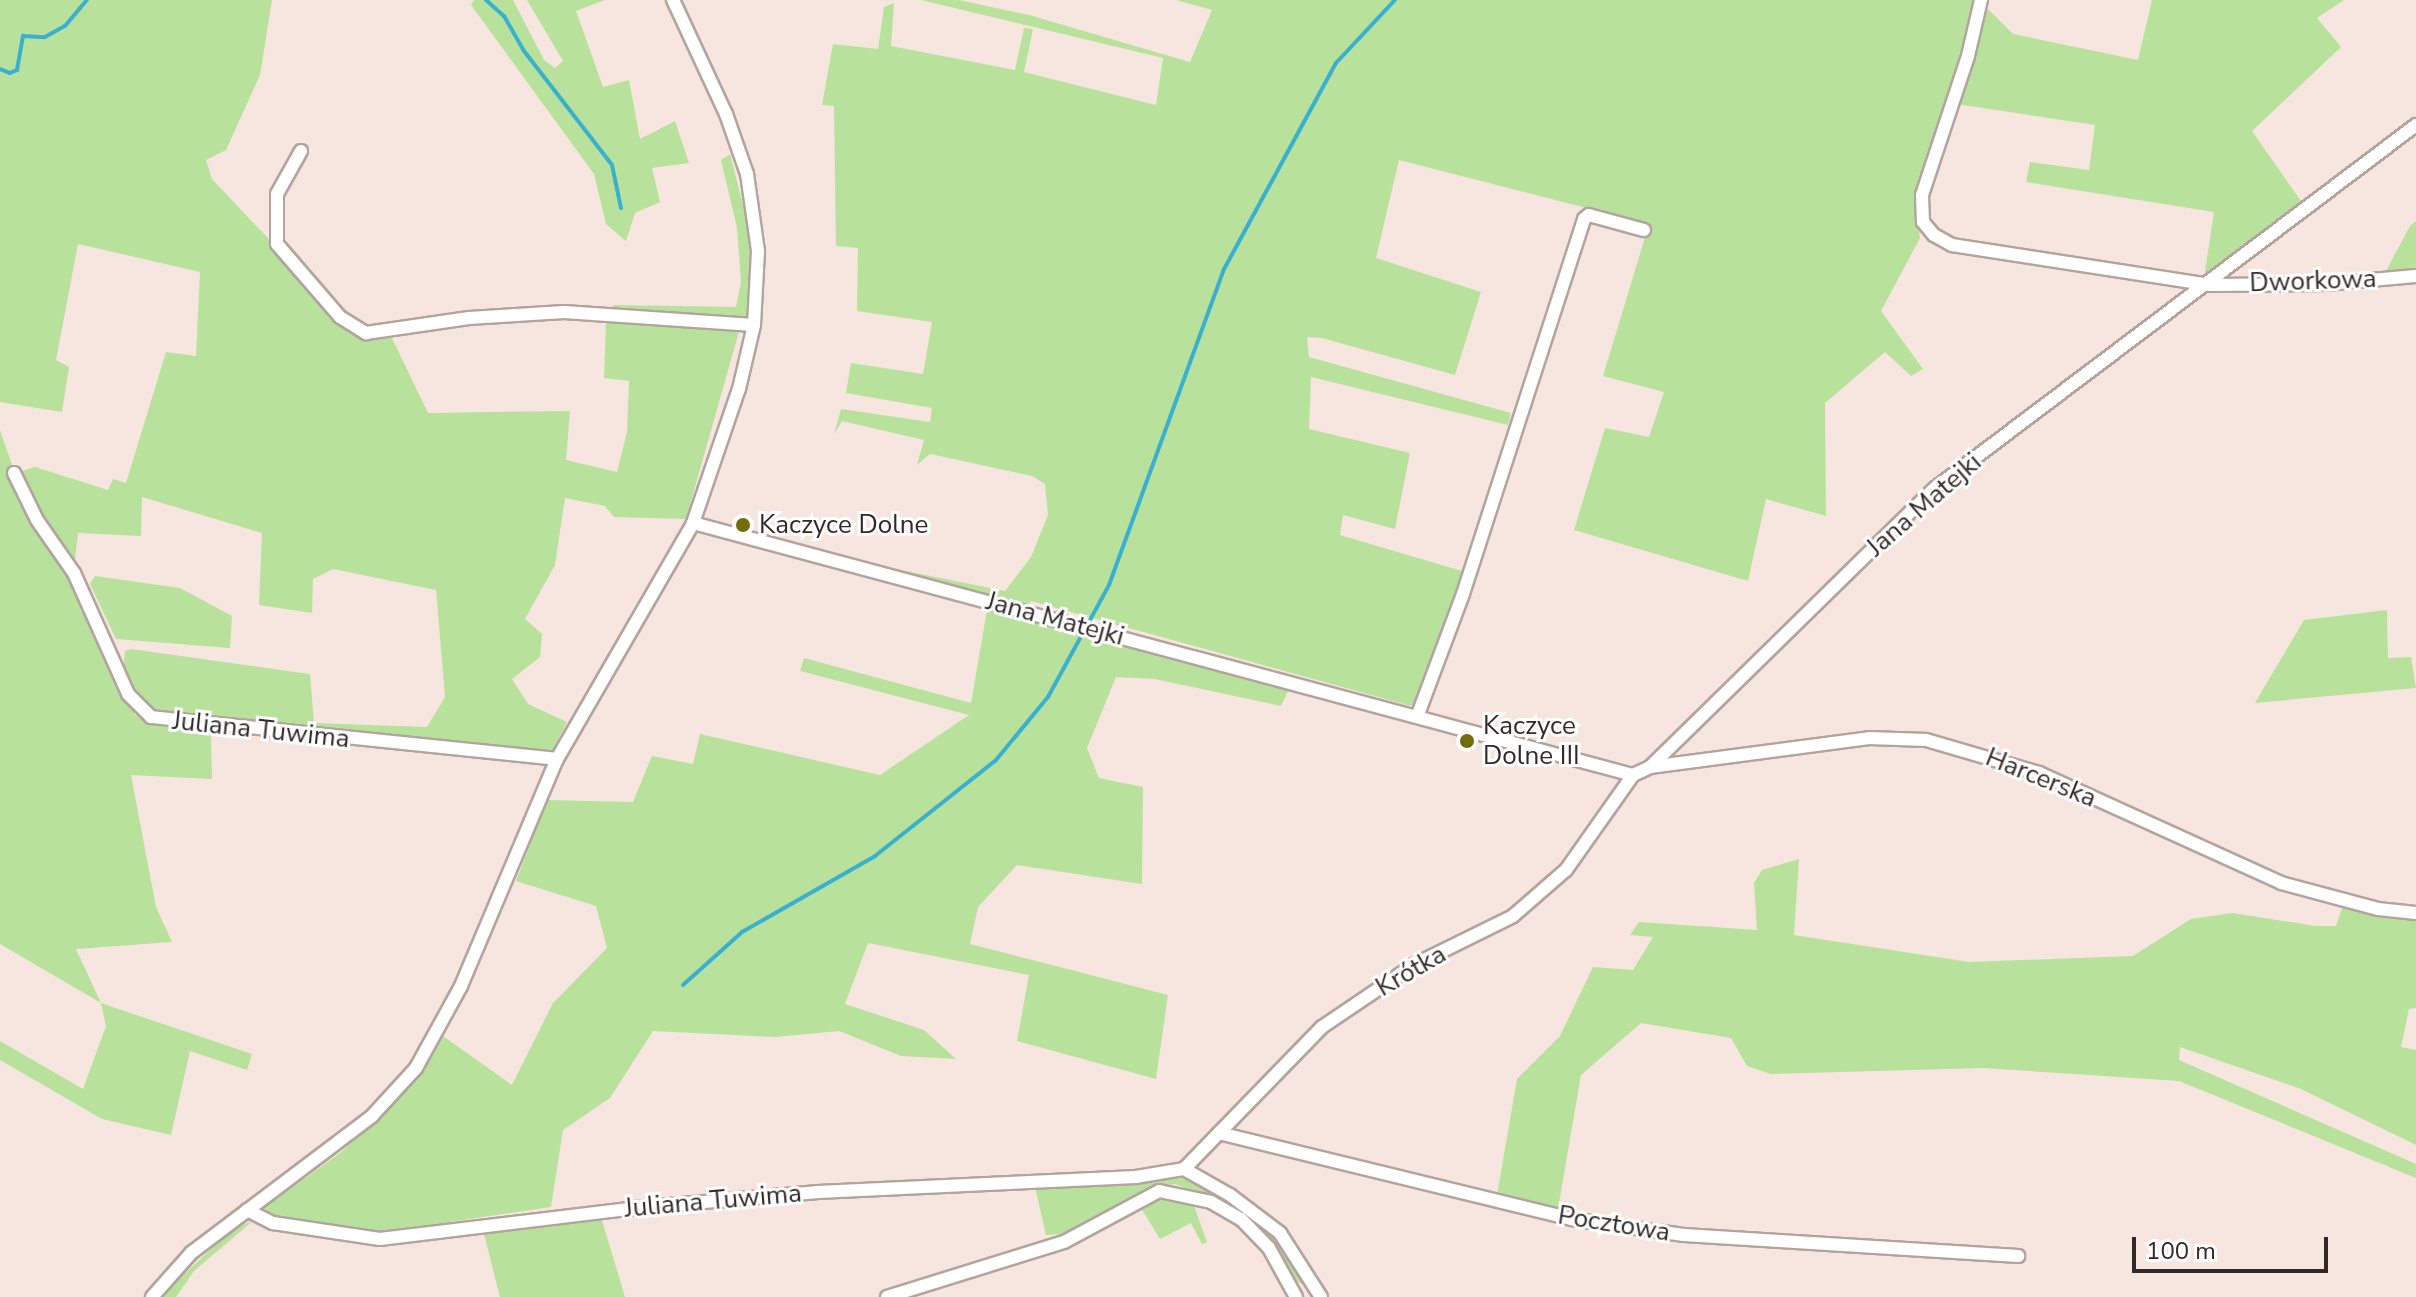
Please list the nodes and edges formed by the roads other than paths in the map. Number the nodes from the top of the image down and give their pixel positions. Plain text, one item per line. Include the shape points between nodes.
1 (673, 0) edge
2 (1981, 0) edge
3 (2416, 125) edge
4 (301, 151) dead end
5 (1644, 230) dead end
6 (2416, 276) edge
7 (2210, 285) junction
8 (754, 325) junction
9 (14, 473) dead end
10 (693, 523) junction
11 (1417, 717) junction
12 (557, 759) junction
13 (1650, 767) junction
14 (1633, 775) junction
15 (2416, 913) edge
16 (1219, 1133) junction
17 (1184, 1169) junction
18 (247, 1210) junction
19 (2018, 1256) dead end
20 (152, 1297) edge
21 (887, 1297) edge
22 (1296, 1297) edge
23 (1321, 1297) edge

1 - 8 street via 726,114 747,174 758,251
2 - 7 street, Dworkowa via 1922,195 1923,222 1952,245
3 - 7 street, Jana Matejki
4 - 8 street via 277,194 277,244 340,317 366,333 469,318 564,312
5 - 11 street via 1589,215 1584,219 1463,594
6 - 7 street, Dworkowa via 2326,284
7 - 13 street, Jana Matejki via 1935,488
8 - 10 street via 731,415
9 - 12 street, Juliana Tuwima via 37,520 74,573 128,694 151,717
10 - 11 street, Jana Matejki
10 - 12 street
11 - 14 street, Jana Matejki
12 - 18 street via 461,986 416,1068 344,1140
13 - 14 street, Jana Matejki
13 - 15 street, Harcerska via 1869,738 1926,740 2039,773 2281,883 2378,909
14 - 16 street, Krótka via 1620,801 1566,870 1535,898 1513,916 1414,965 1322,1027
16 - 17 street, Krótka
16 - 19 street, Pocztowa via 1571,1219 1684,1235
17 - 18 street, Juliana Tuwima via 1136,1177 818,1192 380,1239 273,1223
17 - 23 street via 1280,1233
18 - 20 street via 191,1253
21 - 22 street via 1064,1242 1159,1191 1211,1202 1241,1219 1269,1248

